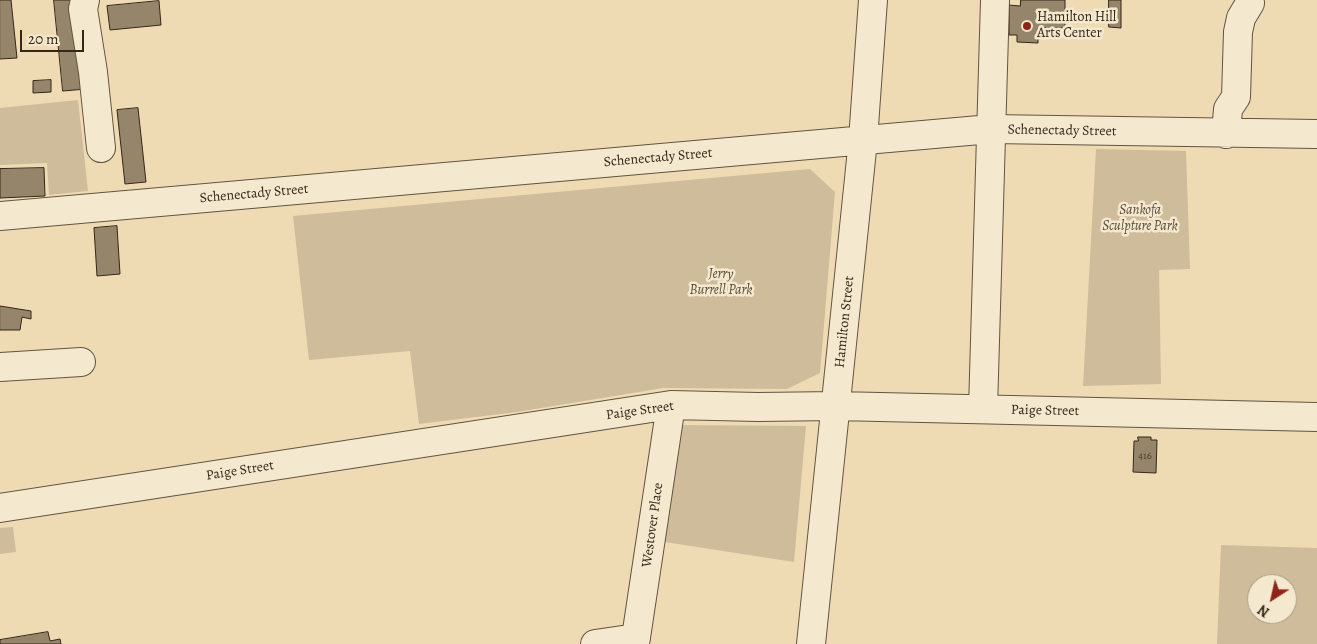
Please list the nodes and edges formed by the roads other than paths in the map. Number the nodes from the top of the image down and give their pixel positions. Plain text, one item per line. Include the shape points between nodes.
1 (85, 0) edge
2 (873, 0) edge
3 (995, 0) edge
4 (1250, 3) dead end
5 (991, 129) junction
6 (1226, 134) junction
7 (1317, 134) edge
8 (863, 140) junction
9 (101, 148) dead end
10 (0, 216) edge
11 (81, 362) dead end
12 (0, 367) edge
13 (671, 405) junction
14 (836, 406) junction
15 (983, 409) junction
16 (1317, 417) edge
17 (0, 508) edge
18 (636, 641) edge
19 (595, 644) edge
20 (811, 644) edge

1 - 9 street via 83,9
2 - 8 street, Hamilton Street
3 - 5 street
4 - 6 street via 1241,18 1238,32 1236,97 1228,109
5 - 6 street, Schenectady Street
5 - 8 street, Schenectady Street
5 - 15 street
6 - 7 street, Schenectady Street
8 - 10 street, Schenectady Street
8 - 14 street, Hamilton Street
11 - 12 street
13 - 14 street, Paige Street
13 - 17 street, Paige Street
13 - 18 street, Westover Place
14 - 15 street, Paige Street
14 - 20 street, Hamilton Street
15 - 16 street, Paige Street
18 - 19 street

